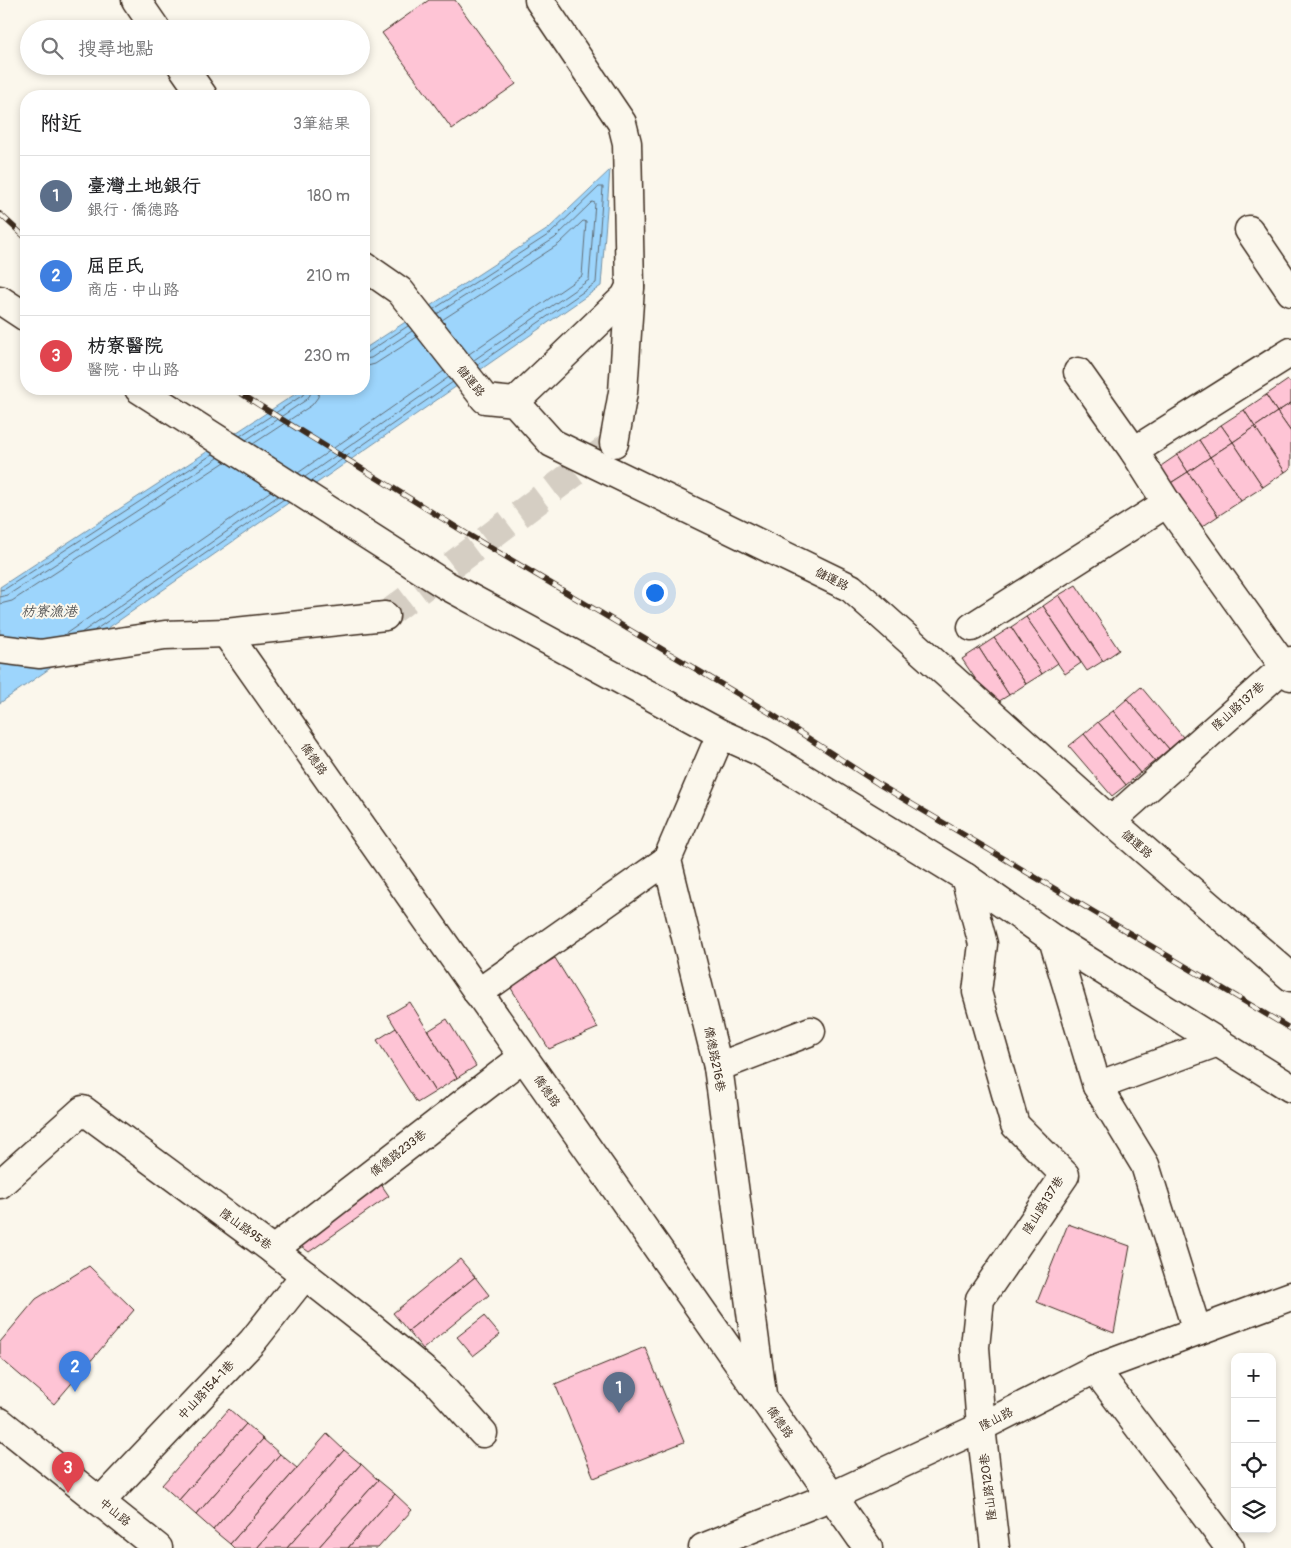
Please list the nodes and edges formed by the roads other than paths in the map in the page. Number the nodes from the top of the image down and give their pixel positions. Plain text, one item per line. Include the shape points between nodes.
1 (136, 0) edge
2 (539, 0) edge
3 (150, 20) edge
4 (188, 75) edge
5 (199, 90) edge
6 (1249, 230) dead end
7 (370, 270) edge
8 (630, 287) junction
9 (1291, 292) edge
10 (0, 300) edge
11 (20, 313) edge
12 (1291, 352) edge
13 (1078, 372) dead end
14 (148, 395) edge
15 (515, 402) junction
16 (614, 443) tunnel mouth
17 (1134, 451) junction
18 (1166, 503) junction
19 (385, 616) tunnel mouth
20 (972, 627) dead end
21 (226, 633) junction
22 (0, 649) edge
23 (1289, 667) edge
24 (721, 734) junction
25 (1111, 820) junction
26 (667, 860) junction
27 (965, 876) junction
28 (1053, 939) junction
29 (1291, 977) edge
30 (478, 993) junction
31 (811, 1031) dead end
32 (1218, 1042) junction
33 (523, 1057) junction
34 (718, 1067) junction
35 (1097, 1086) junction
36 (1291, 1088) edge
37 (0, 1184) edge
38 (273, 1250) junction
39 (305, 1275) junction
40 (1291, 1296) edge
41 (1197, 1331) junction
42 (1095, 1369) junction
43 (763, 1398) junction
44 (0, 1422) edge
45 (981, 1427) junction
46 (483, 1433) dead end
47 (832, 1496) junction
48 (101, 1501) junction
49 (158, 1548) edge
50 (702, 1548) edge
51 (868, 1548) edge
52 (995, 1548) edge
53 (1230, 1548) edge

1 - 3 street
2 - 8 street via 622,123 628,143
4 - 5 street
6 - 9 street
7 - 15 street, 儲運路 via 400,291 485,399
8 - 15 street via 625,297
8 - 16 street via 623,392
10 - 11 street
12 - 17 street
13 - 17 street, 隆山路137巷
14 - 24 street via 444,584
15 - 25 street, 儲運路 via 552,443 851,588
17 - 18 street, 隆山路137巷
18 - 20 street
18 - 23 street, 隆山路137巷
19 - 21 street
21 - 22 street via 165,634 40,654
21 - 30 street, 僑德路
23 - 25 street, 隆山路137巷
24 - 26 street
24 - 27 street via 761,752
25 - 29 street, 儲運路
26 - 30 street
26 - 34 street, 僑德路216巷
27 - 28 street
27 - 45 street, 隆山路137巷 via 982,944 977,992 1016,1125 1065,1174 980,1299 975,1347
28 - 32 street
28 - 35 street
30 - 33 street, 僑德路
31 - 34 street
32 - 35 street
32 - 36 street
33 - 38 street, 僑德路233巷
33 - 43 street, 僑德路
34 - 43 street, 僑德路216巷
35 - 41 street via 1146,1165
37 - 38 street, 隆山路95巷 via 83,1110
38 - 39 street, 隆山路95巷
39 - 46 street, 隆山路95巷 via 435,1380
39 - 48 street, 中山路154-1巷 via 252,1342
40 - 41 street, 隆山路
41 - 42 street, 隆山路
42 - 45 street, 隆山路
42 - 53 street
43 - 47 street, 僑德路
44 - 48 street, 中山路
45 - 47 street, 隆山路
45 - 52 street, 隆山路120巷
47 - 50 street, 隆山路
47 - 51 street, 僑德路
48 - 49 street, 中山路

